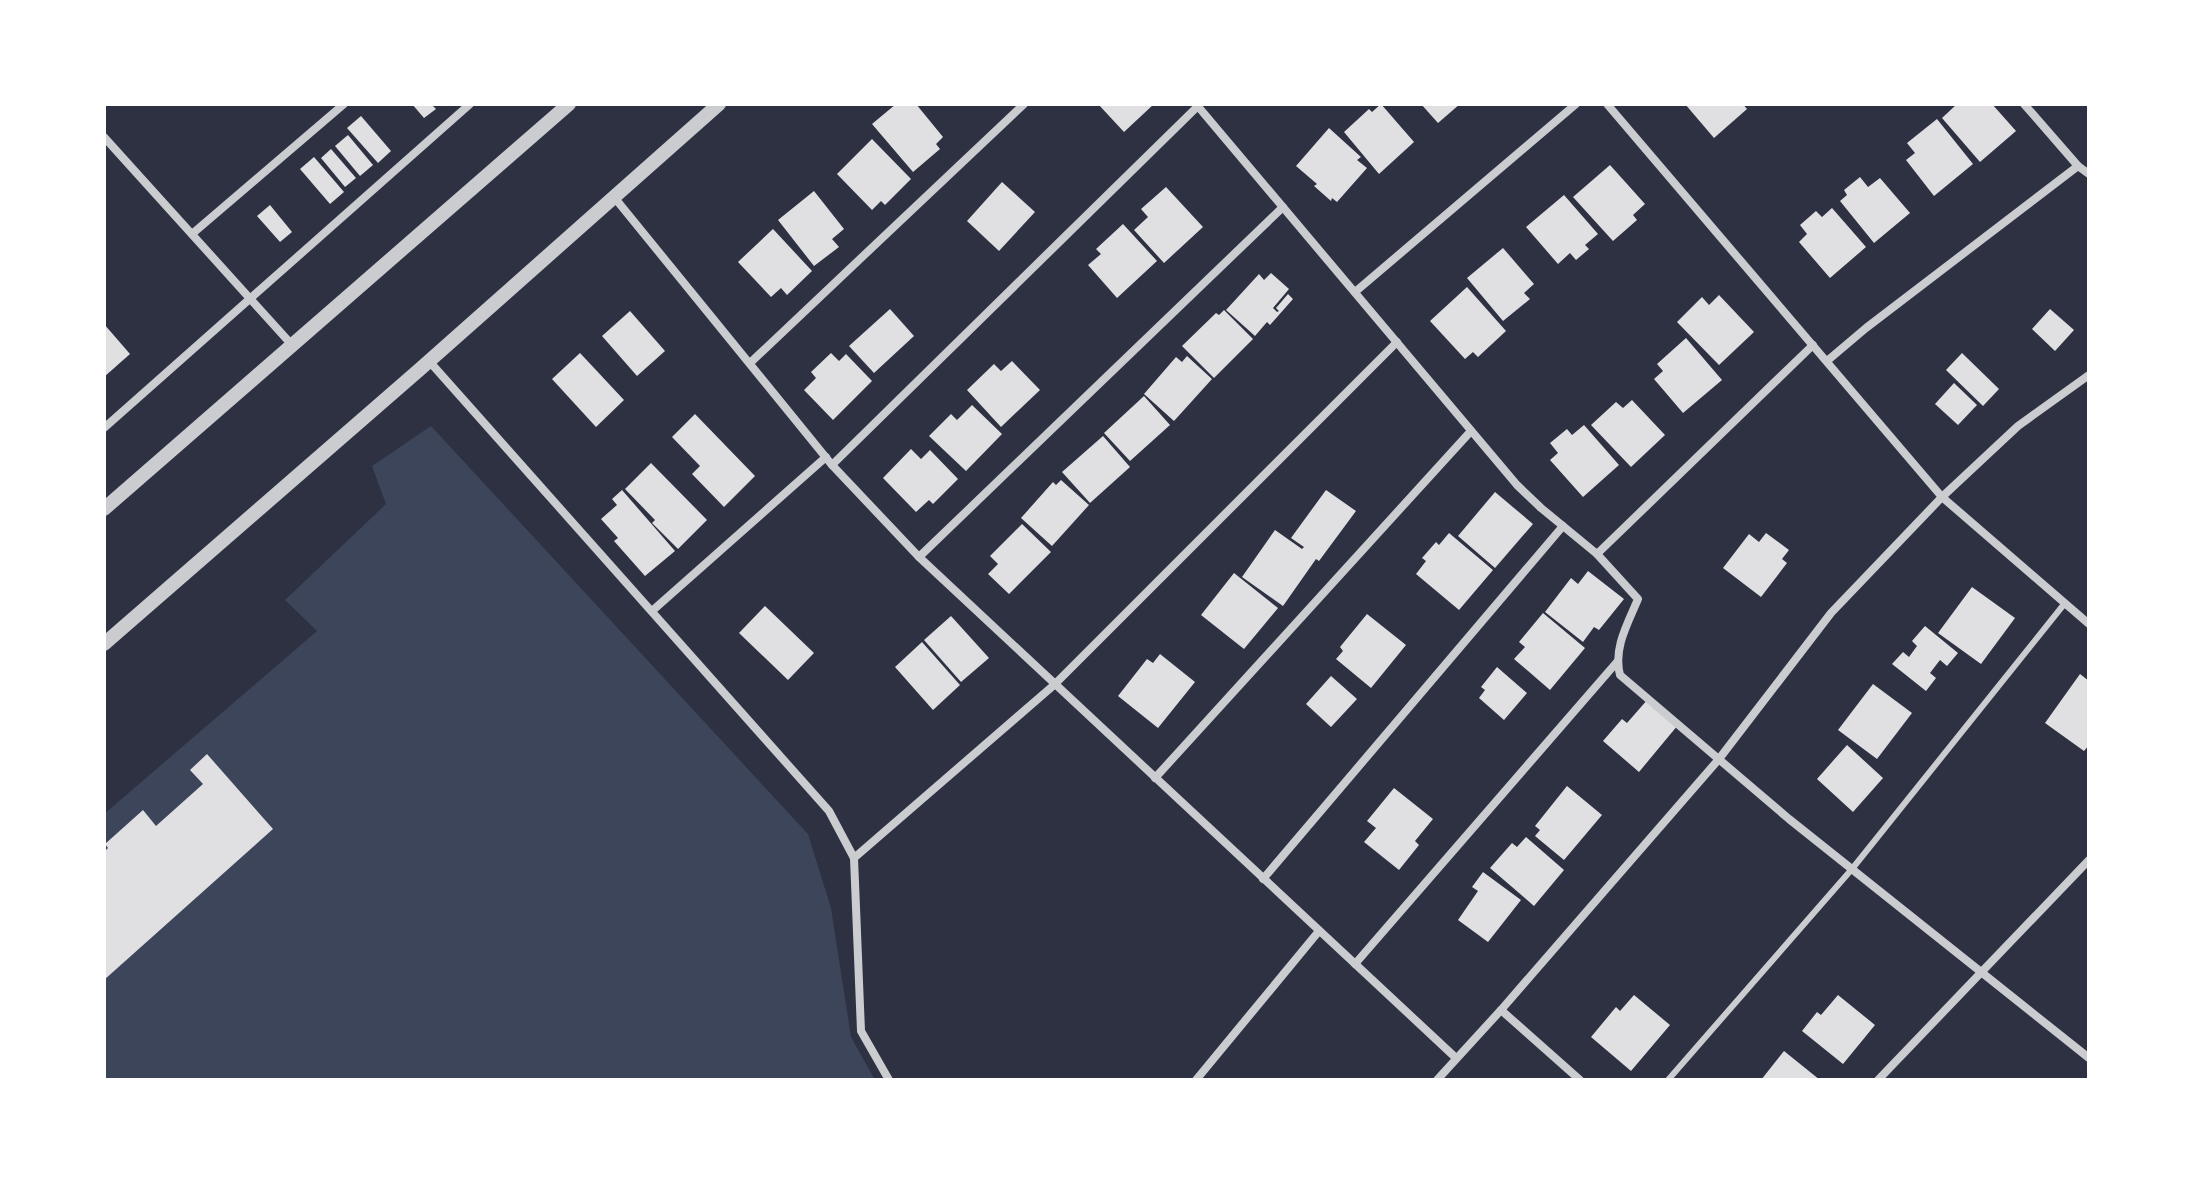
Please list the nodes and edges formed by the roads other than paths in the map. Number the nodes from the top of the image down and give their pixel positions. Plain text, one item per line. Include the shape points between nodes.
1 (344, 104) edge
2 (470, 104) edge
3 (569, 104) edge
4 (719, 104) edge
5 (1024, 104) edge
6 (1576, 104) edge
7 (1607, 104) edge
8 (2024, 104) edge
9 (1197, 105) edge
10 (104, 137) edge
11 (112, 146) junction
12 (104, 153) edge
13 (2078, 166) junction
14 (2089, 174) edge
15 (614, 197) junction
16 (1283, 207) junction
17 (192, 234) junction
18 (1355, 292) junction
19 (250, 299) junction
20 (1397, 342) junction
21 (292, 345) junction
22 (1813, 345) junction
23 (429, 361) junction
24 (1827, 361) junction
25 (750, 363) junction
26 (2089, 375) edge
27 (104, 428) edge
28 (1471, 431) junction
29 (829, 461) junction
30 (1942, 497) junction
31 (104, 509) edge
32 (1563, 526) junction
33 (1597, 554) junction
34 (919, 557) junction
35 (2065, 603) junction
36 (652, 611) junction
37 (2089, 623) edge
38 (104, 644) edge
39 (1617, 662) junction
40 (1054, 685) junction
41 (1719, 759) junction
42 (1155, 778) junction
43 (854, 858) junction
44 (2089, 860) edge
45 (1852, 869) junction
46 (1263, 879) junction
47 (1319, 931) junction
48 (1355, 964) junction
49 (1982, 973) junction
50 (1501, 1010) junction
51 (1456, 1058) junction
52 (2089, 1058) edge
53 (889, 1080) edge
54 (1196, 1080) edge
55 (1437, 1080) edge
56 (1580, 1080) edge
57 (1668, 1080) edge
58 (1878, 1080) edge

1 - 17 street
2 - 19 street
3 - 21 street
4 - 15 street
5 - 25 street
6 - 18 street
7 - 22 street
8 - 13 street
9 - 16 street
9 - 29 street
10 - 11 street
11 - 12 street
11 - 17 street
13 - 14 street
13 - 24 street
15 - 23 street
15 - 25 street
16 - 18 street
16 - 34 street
17 - 19 street
18 - 20 street
19 - 21 street
19 - 27 street
20 - 28 street
20 - 40 street
21 - 31 street
22 - 24 street
22 - 33 street
23 - 36 street
23 - 38 street
24 - 30 street
25 - 29 street
26 - 30 street via 2018,426
28 - 32 street via 1517,485
28 - 42 street
29 - 34 street
29 - 36 street
30 - 35 street
30 - 41 street via 1831,613
32 - 33 street
32 - 46 street
33 - 39 street via 1638,599
34 - 40 street
35 - 37 street
35 - 45 lane
36 - 43 street via 829,811
39 - 41 street via 1620,675
39 - 48 street
40 - 42 street
40 - 43 street
41 - 45 street
41 - 50 street
42 - 46 street
43 - 53 street via 861,1031
44 - 49 street
45 - 49 street
45 - 57 lane
46 - 47 street
47 - 48 street
47 - 54 street
48 - 51 street
49 - 52 street
49 - 58 street
50 - 51 street
50 - 56 street
51 - 55 street

